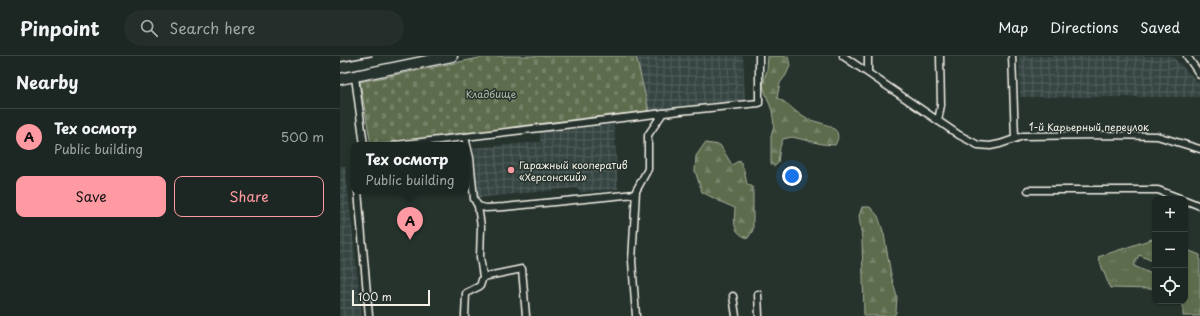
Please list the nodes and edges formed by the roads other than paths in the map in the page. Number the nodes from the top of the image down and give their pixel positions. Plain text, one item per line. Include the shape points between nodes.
1 (452, 56) edge
2 (759, 56) edge
3 (842, 56) edge
4 (868, 56) edge
5 (940, 56) edge
6 (1012, 56) edge
7 (1188, 56) edge
8 (868, 72) junction
9 (1200, 75) edge
10 (355, 77) junction
11 (340, 79) edge
12 (663, 113) junction
13 (938, 121) junction
14 (465, 137) junction
15 (1015, 138) junction
16 (364, 142) edge
17 (422, 142) edge
18 (466, 142) edge
19 (1200, 149) edge
20 (469, 154) edge
21 (1028, 190) dead end
22 (358, 194) edge
23 (635, 194) junction
24 (1174, 196) edge
25 (1188, 201) edge
26 (478, 206) junction
27 (1200, 206) edge
28 (483, 277) junction
29 (758, 294) dead end
30 (733, 296) dead end
31 (369, 316) edge
32 (465, 316) edge
33 (526, 316) edge
34 (636, 316) edge
35 (736, 316) edge
36 (759, 316) edge

1 - 10 main road
2 - 12 street via 759,103
3 - 8 street
4 - 8 street
5 - 13 street via 941,105
6 - 15 street
7 - 9 street
8 - 13 street
10 - 11 main road
10 - 16 street
12 - 14 street
12 - 23 street via 648,135 648,169
13 - 15 street, 1-й Карьерный переулок via 978,145 990,146
14 - 17 street
14 - 18 street
15 - 19 street, 1-й Карьерный переулок via 1104,134 1157,136
20 - 26 street via 474,199
21 - 24 street via 1158,190
22 - 31 street
23 - 26 street via 504,207
23 - 34 street via 632,261
25 - 27 street
26 - 28 street
28 - 32 street via 480,286 466,293
28 - 33 street via 522,269
29 - 36 street
30 - 35 street

